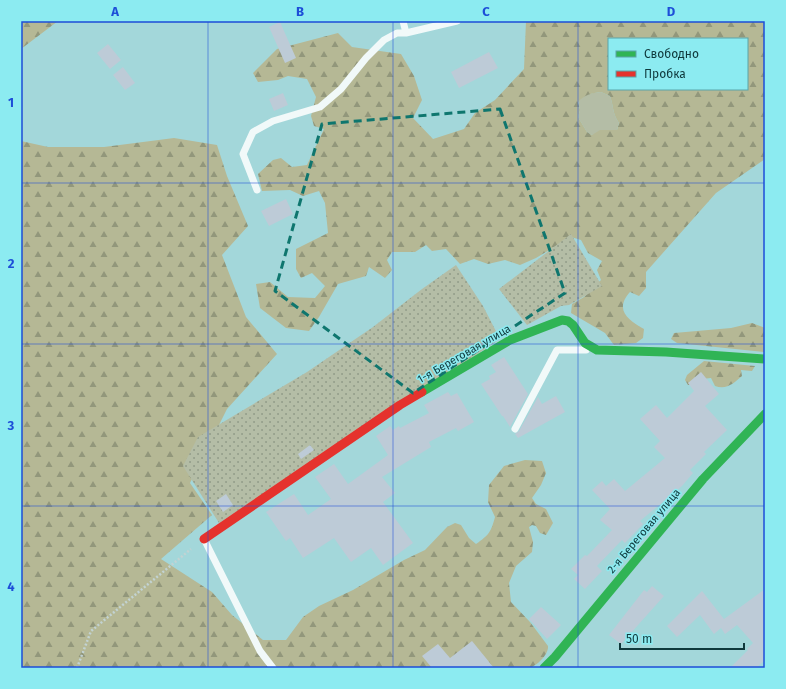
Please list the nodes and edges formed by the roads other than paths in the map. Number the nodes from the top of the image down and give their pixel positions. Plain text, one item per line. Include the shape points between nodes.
1 (403, 21) edge
2 (457, 21) edge
3 (406, 33) junction
4 (257, 190) dead end
5 (596, 350) junction
6 (765, 359) edge
7 (765, 414) edge
8 (515, 429) dead end
9 (204, 539) joint
10 (273, 668) edge
11 (544, 668) edge

1 - 3 lane
2 - 3 lane
3 - 4 lane via 397,33 384,40 341,89 320,107 273,121 253,132 243,154
5 - 6 street
5 - 8 lane via 557,350
5 - 9 street, 1-я Береговая улица via 585,343 573,325 562,320 510,340 400,405
7 - 11 street, 2-я Береговая улица via 703,479
9 - 10 lane via 260,651

